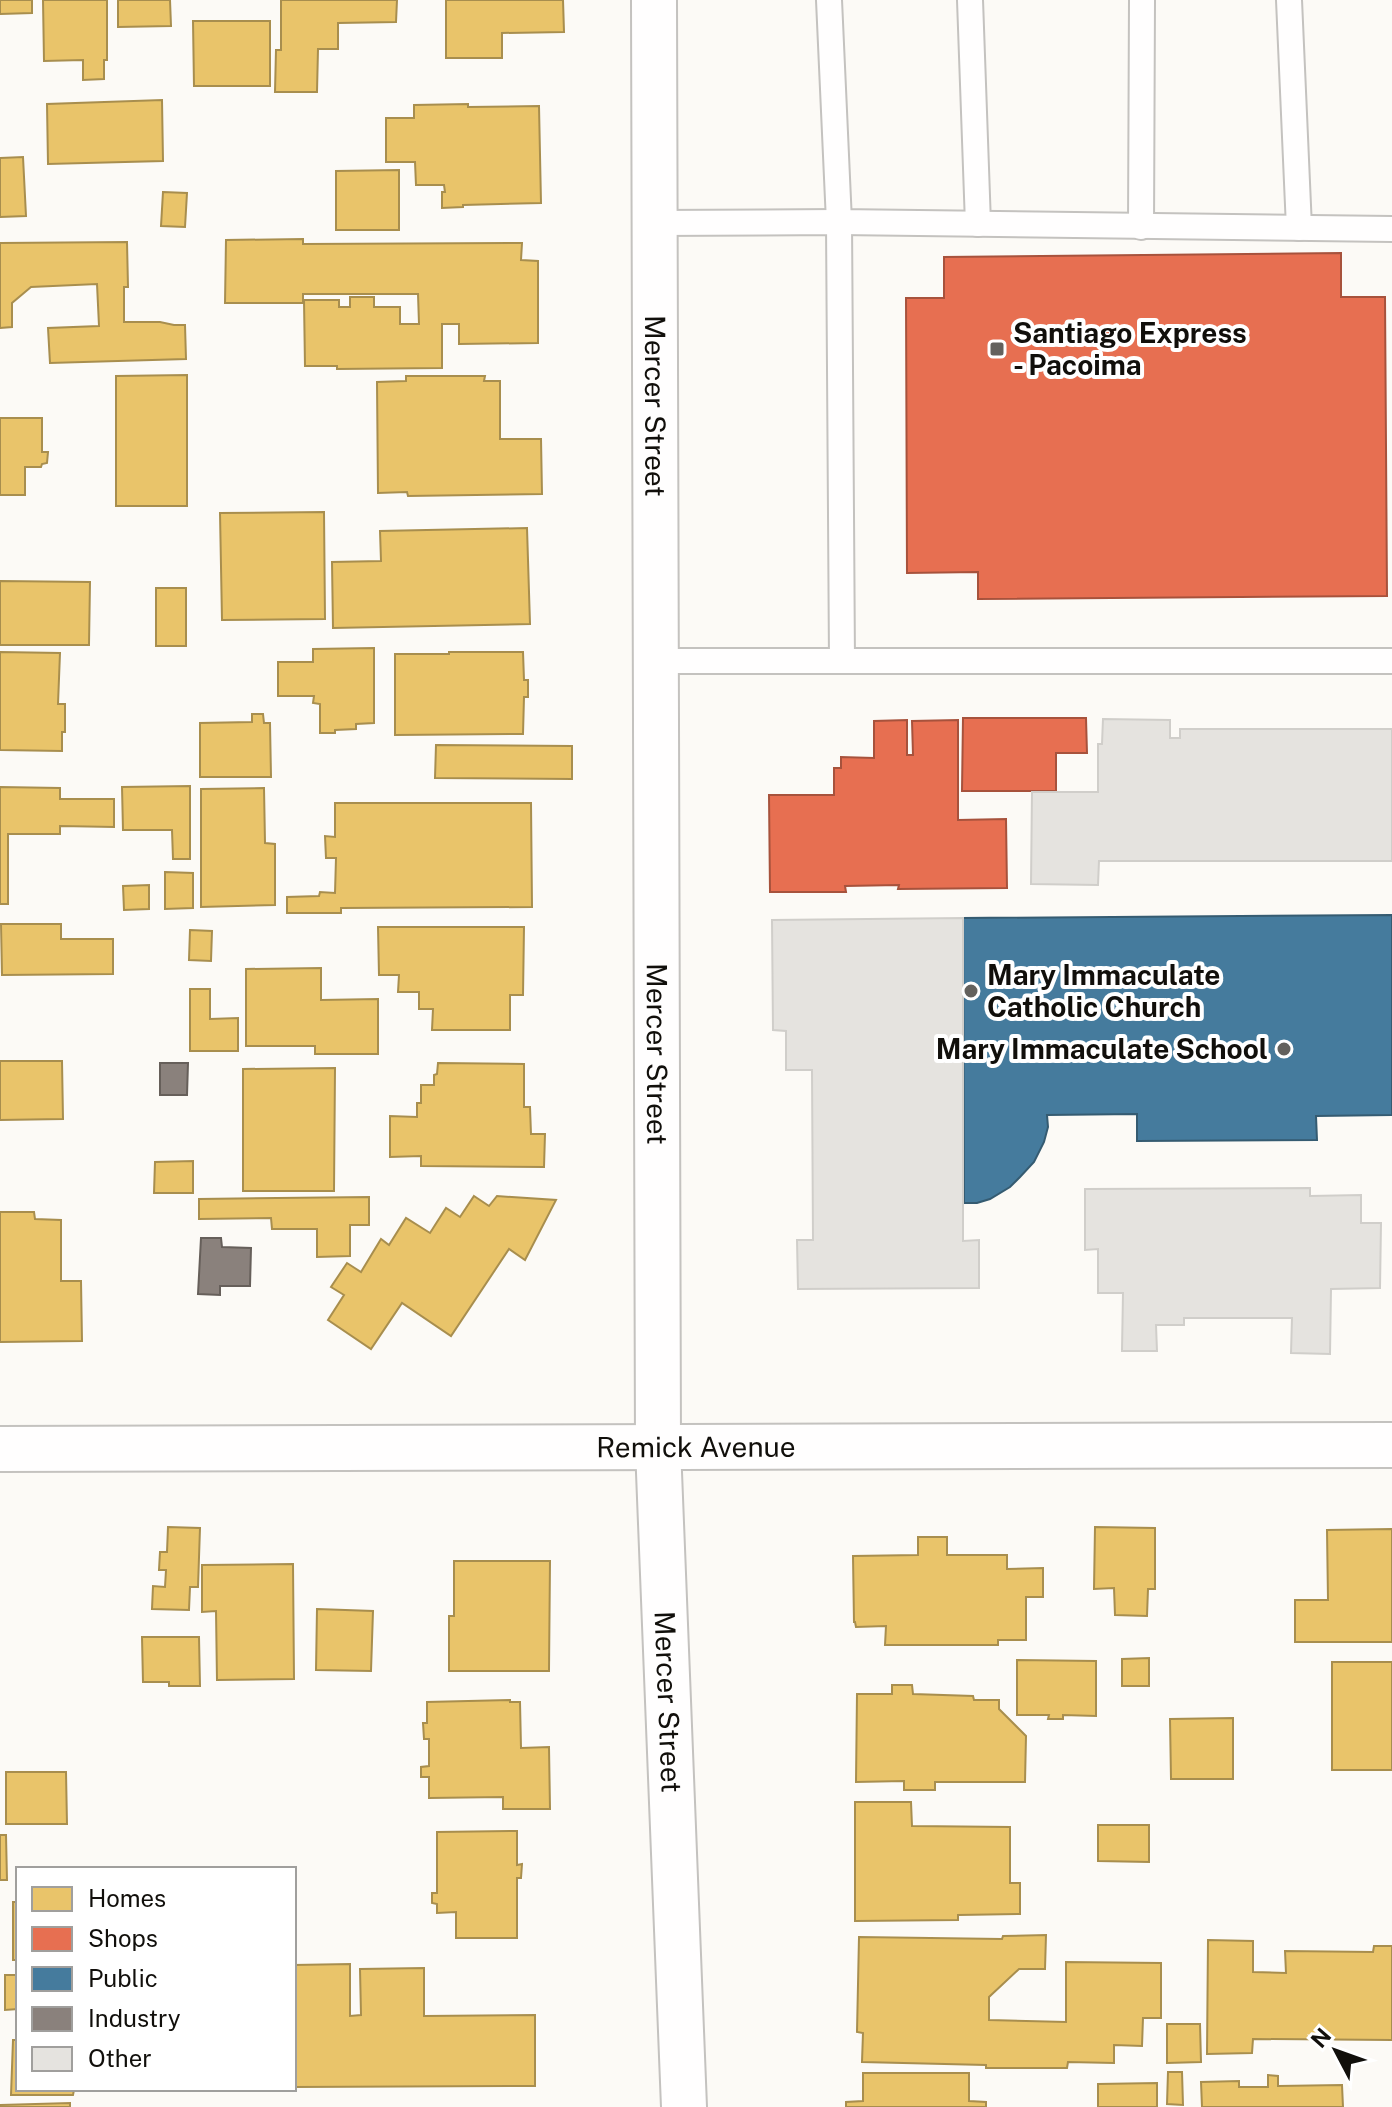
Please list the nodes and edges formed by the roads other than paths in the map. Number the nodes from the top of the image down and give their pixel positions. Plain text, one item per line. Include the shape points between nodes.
1 (654, 0) edge
2 (829, 0) edge
3 (970, 0) edge
4 (1142, 0) edge
5 (1289, 0) edge
6 (839, 222) junction
7 (655, 223) junction
8 (978, 224) junction
9 (1141, 227) junction
10 (1299, 228) junction
11 (1392, 229) edge
12 (656, 661) junction
13 (842, 661) junction
14 (1392, 661) edge
15 (1392, 1445) edge
16 (658, 1447) junction
17 (0, 1449) edge
18 (684, 2107) edge

1 - 7 street, Mercer Street
2 - 6 lane
3 - 8 lane
4 - 9 lane
5 - 10 lane
6 - 7 lane
6 - 8 lane
6 - 13 lane
7 - 12 street, Mercer Street
8 - 9 lane
9 - 10 lane
10 - 11 lane
12 - 13 lane
12 - 16 street, Mercer Street
13 - 14 lane
15 - 16 street, Remick Avenue
16 - 17 street, Remick Avenue
16 - 18 street, Mercer Street

